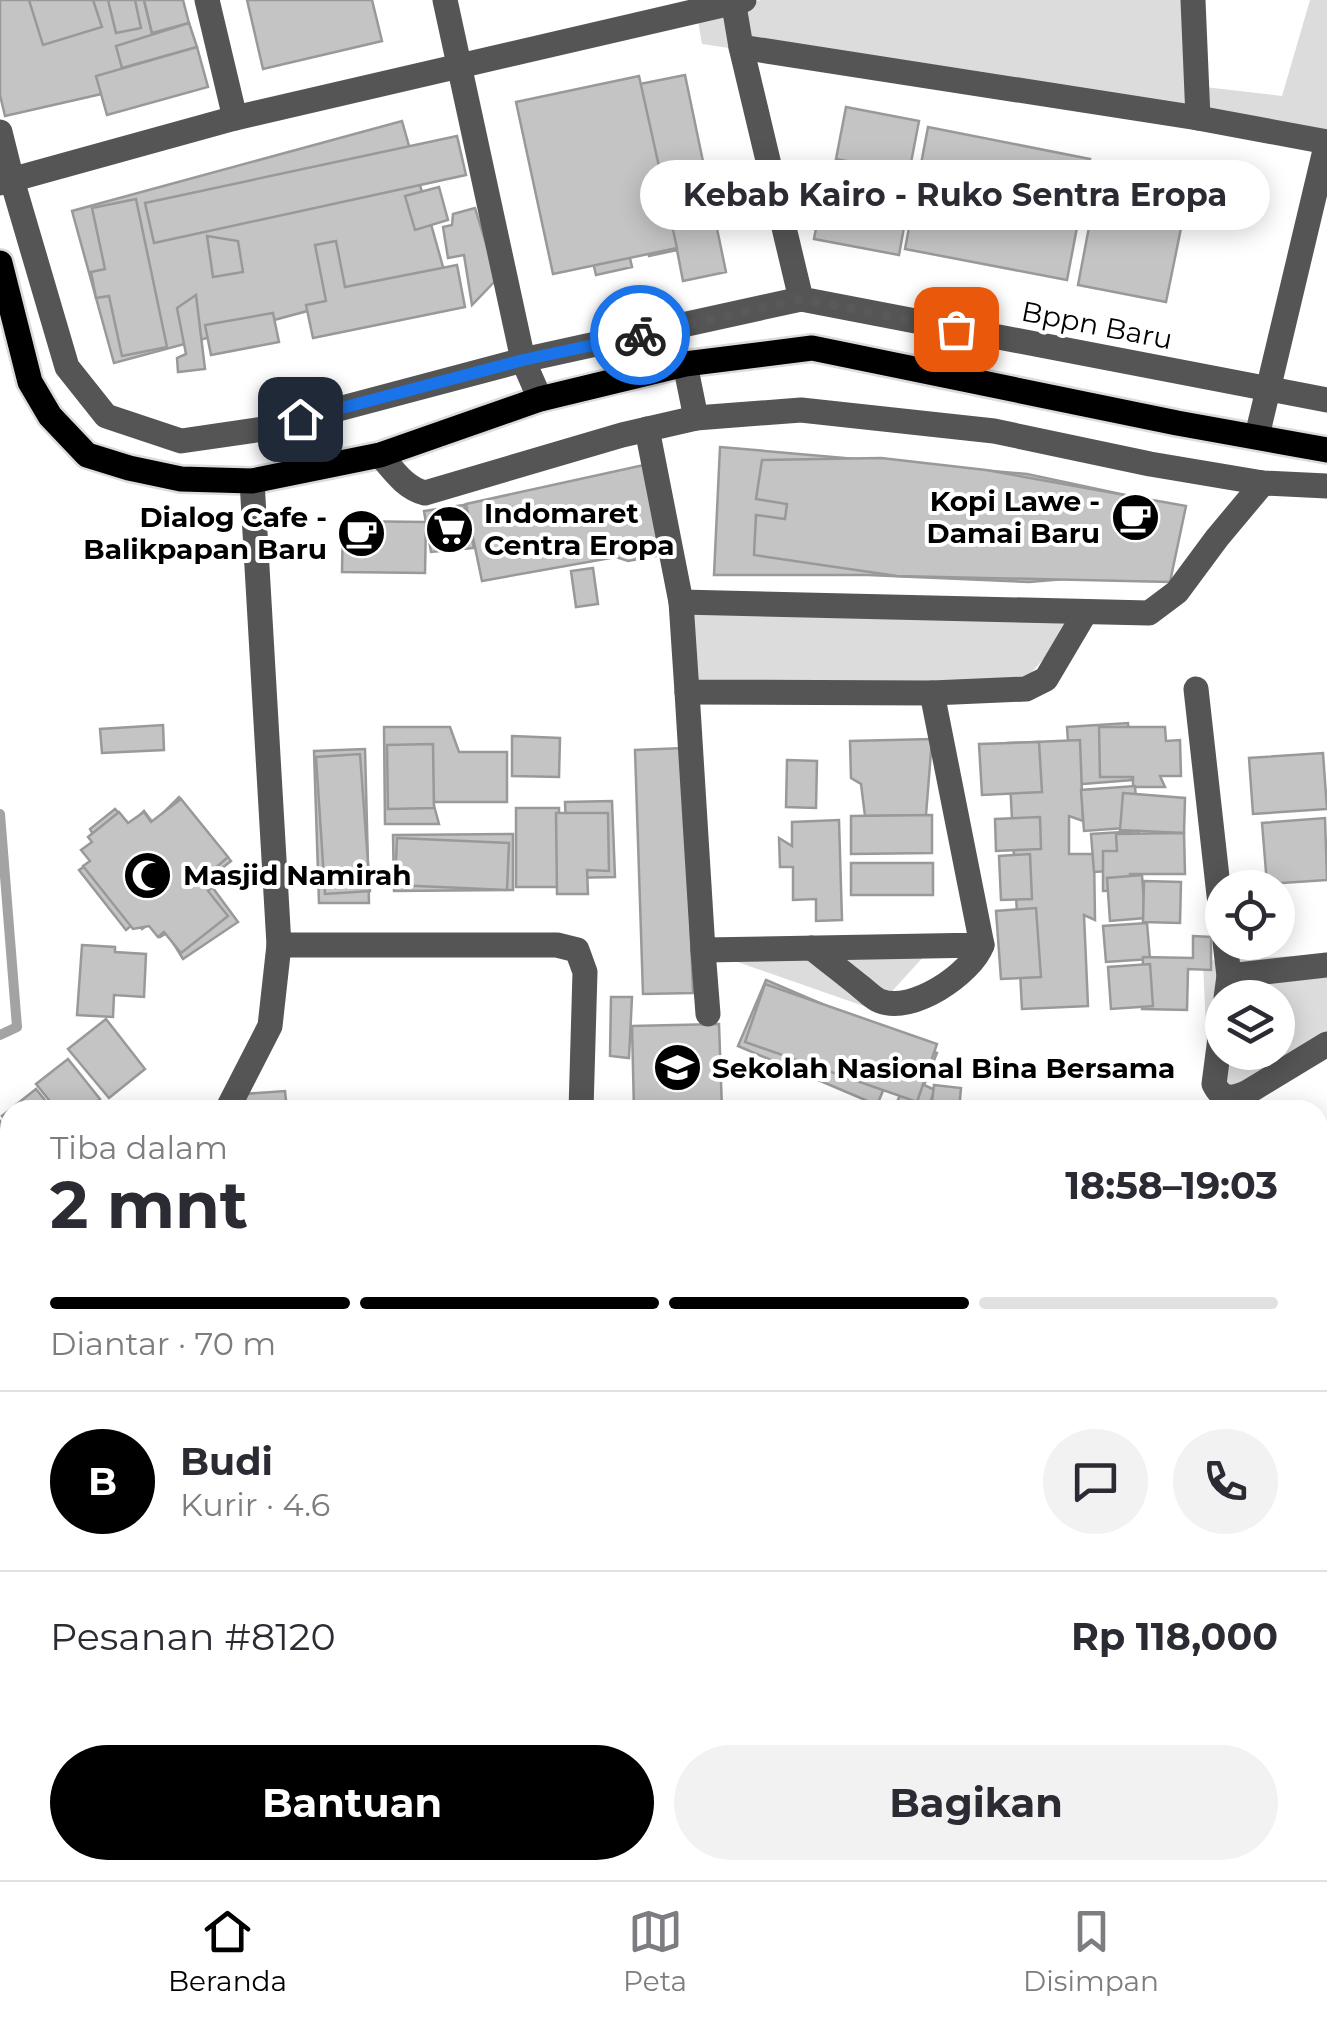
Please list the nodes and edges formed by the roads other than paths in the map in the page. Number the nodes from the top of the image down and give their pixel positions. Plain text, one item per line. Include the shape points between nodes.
1 (208, 0) edge
2 (445, 0) edge
3 (1193, 0) edge
4 (737, 1) edge
5 (741, 47) junction
6 (460, 66) junction
7 (235, 118) junction
8 (1198, 118) junction
9 (0, 132) edge
10 (1327, 142) edge
11 (6, 182) edge
12 (0, 263) edge
13 (801, 299) junction
14 (523, 360) junction
15 (684, 364) junction
16 (1268, 388) junction
17 (540, 400) junction
18 (1327, 400) edge
19 (696, 418) junction
20 (647, 429) junction
21 (1257, 436) junction
22 (1327, 450) edge
23 (380, 455) junction
24 (252, 481) junction
25 (1263, 484) junction
26 (1327, 486) edge
27 (681, 602) junction
28 (1085, 613) junction
29 (1196, 689) dead end
30 (687, 692) junction
31 (932, 693) junction
32 (1216, 870) edge
33 (982, 944) junction
34 (279, 945) junction
35 (812, 948) junction
36 (703, 950) junction
37 (1327, 965) edge
38 (1260, 980) edge
39 (708, 1014) dead end
40 (1327, 1044) edge
41 (1295, 1063) edge
42 (1216, 1070) edge
43 (1284, 1070) edge
44 (233, 1100) edge
45 (581, 1100) edge

1 - 7 street
2 - 6 street
3 - 8 street
4 - 5 street
4 - 6 street
5 - 8 street
5 - 13 street
6 - 7 street
6 - 14 street
7 - 11 street
8 - 10 street
9 - 11 street
10 - 16 street
11 - 14 street via 66,367 106,416 181,441 263,428
12 - 24 main road via 30,382 50,416 87,455 181,479
13 - 14 street
13 - 16 street, Bppn Baru
14 - 17 street
15 - 17 main road
15 - 19 street
15 - 21 main road via 812,348
16 - 18 street, Bppn Baru
16 - 21 street
17 - 23 main road
19 - 20 street
19 - 25 street via 801,410 904,419 994,430
20 - 23 street via 426,494 405,484
20 - 27 street
21 - 22 main road
23 - 24 main road
24 - 34 street
25 - 26 street
25 - 28 street via 1162,605 1149,613
27 - 28 street
27 - 30 street
28 - 31 street via 1046,679 1034,686
29 - 32 street
30 - 31 street
30 - 36 street
31 - 33 street
33 - 35 street
33 - 35 street via 946,986 912,1002 880,1002
34 - 44 street via 270,1026
34 - 45 street via 577,950 585,972
35 - 36 street
36 - 39 street
37 - 38 street
40 - 41 street
42 - 43 street via 1215,1088 1235,1098

